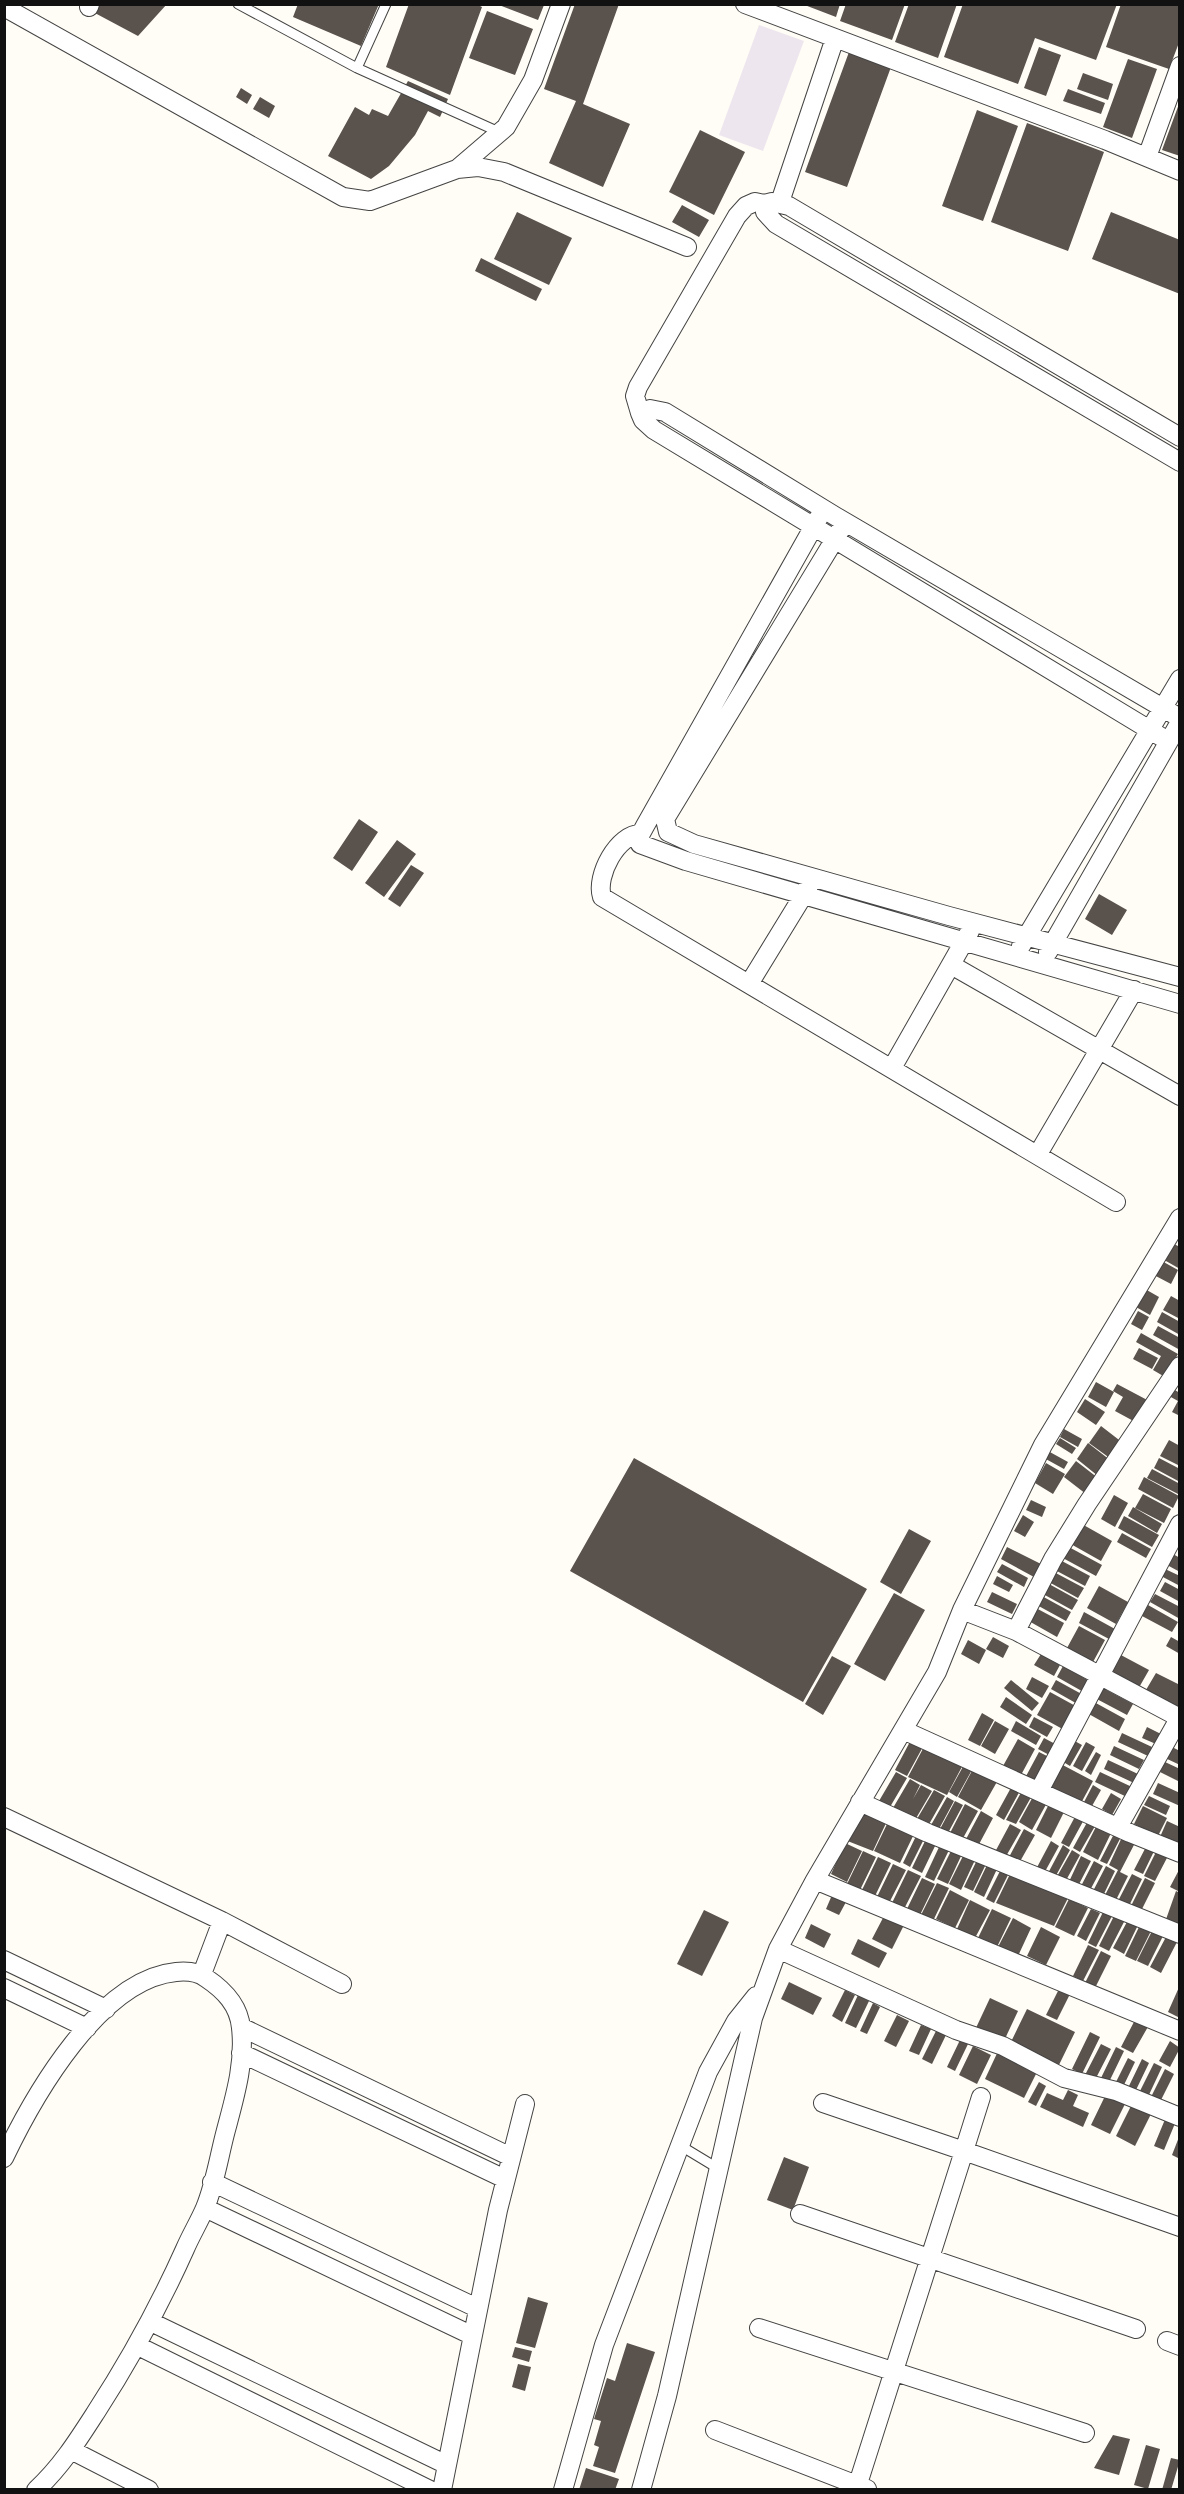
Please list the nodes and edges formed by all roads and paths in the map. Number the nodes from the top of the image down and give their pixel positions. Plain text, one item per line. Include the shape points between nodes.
1 (238, 4) edge
2 (386, 4) edge
3 (561, 4) edge
4 (745, 4) edge
5 (4, 7) edge
6 (835, 39) junction
7 (357, 68) junction
8 (1178, 74) edge
9 (499, 132) junction
10 (1147, 158) junction
11 (457, 169) junction
12 (1179, 171) edge
13 (772, 203) junction
14 (687, 247) dead end
15 (640, 413) junction
16 (1179, 437) edge
17 (1179, 462) edge
18 (824, 509) junction
19 (845, 522) junction
20 (814, 527) junction
21 (835, 539) junction
22 (1179, 679) edge
23 (1163, 707) junction
24 (1179, 720) edge
25 (1150, 729) junction
26 (1168, 741) junction
27 (641, 834) junction
28 (814, 878) junction
29 (803, 895) junction
30 (974, 923) junction
31 (1026, 937) junction
32 (965, 941) junction
33 (1052, 944) junction
34 (1016, 956) junction
35 (1042, 963) junction
36 (952, 966) junction
37 (1179, 977) edge
38 (749, 984) junction
39 (1134, 990) junction
40 (1179, 1004) edge
41 (1099, 1050) junction
42 (892, 1068) junction
43 (1179, 1096) edge
44 (1038, 1154) junction
45 (1116, 1202) dead end
46 (1179, 1218) edge
47 (1173, 1239) edge
48 (1179, 1366) edge
49 (1179, 1524) edge
50 (962, 1610) junction
51 (1016, 1631) junction
52 (1100, 1677) junction
53 (1179, 1718) edge
54 (903, 1730) junction
55 (1039, 1791) junction
56 (860, 1802) junction
57 (4, 1816) edge
58 (1118, 1827) junction
59 (1179, 1853) edge
60 (815, 1880) junction
61 (222, 1921) junction
62 (1179, 1934) edge
63 (778, 1950) junction
64 (4, 1960) edge
65 (202, 1974) junction
66 (342, 1984) dead end
67 (763, 1987) junction
68 (4, 1988) edge
69 (106, 2009) junction
70 (241, 2027) junction
71 (87, 2028) junction
72 (1179, 2031) edge
73 (240, 2053) junction
74 (981, 2097) dead end
75 (823, 2103) dead end
76 (525, 2104) dead end
77 (1179, 2117) edge
78 (12, 2126) edge
79 (681, 2146) junction
80 (964, 2151) junction
81 (5, 2155) edge
82 (511, 2157) junction
83 (719, 2169) junction
84 (505, 2180) junction
85 (212, 2182) junction
86 (205, 2208) junction
87 (800, 2214) dead end
88 (1179, 2227) edge
89 (930, 2259) junction
90 (477, 2308) junction
91 (151, 2322) junction
92 (759, 2328) dead end
93 (1136, 2329) dead end
94 (471, 2335) junction
95 (138, 2346) junction
96 (894, 2372) junction
97 (715, 2430) dead end
98 (1085, 2433) dead end
99 (71, 2450) junction
100 (447, 2465) junction
101 (861, 2488) edge
102 (36, 2490) edge
103 (149, 2490) edge
104 (430, 2490) edge
105 (442, 2490) edge
106 (563, 2490) edge
107 (641, 2490) edge

1 - 7 lane
2 - 7 lane
3 - 9 street via 533,80
4 - 6 street
5 - 11 street via 343,197 370,201
6 - 10 street
6 - 13 street
7 - 9 lane
8 - 10 street
9 - 11 street
10 - 12 street
11 - 14 street via 478,167 504,172
13 - 15 street via 755,202 737,216 638,387 635,396
13 - 16 street
13 - 17 street via 765,212 776,224
15 - 18 street via 650,409 665,412
15 - 20 street via 654,430
18 - 19 street
18 - 20 street
19 - 21 street
19 - 23 street
20 - 21 street
20 - 27 street
21 - 25 street
21 - 28 street via 665,819 668,832 677,838
22 - 23 street
23 - 24 street
23 - 25 street
24 - 26 street
25 - 26 street
25 - 31 street
26 - 33 street
27 - 29 street via 640,844 653,850
27 - 38 street via 627,837 610,861 599,888 602,897
28 - 29 street
28 - 30 street
29 - 32 street
29 - 38 street
30 - 31 street
30 - 32 street
31 - 33 street
31 - 34 street
32 - 34 street
32 - 36 street
33 - 35 street
33 - 37 street
34 - 35 street
35 - 39 street
36 - 41 street
36 - 42 street
38 - 42 street
39 - 40 street
39 - 41 street
41 - 43 street
41 - 44 street
42 - 44 street
44 - 45 street
46 - 47 street
47 - 50 street via 1042,1445
48 - 51 street via 1053,1559
49 - 52 street
50 - 51 street
50 - 54 street via 937,1672
51 - 52 street
52 - 53 street
52 - 55 street
53 - 58 street
54 - 55 street
54 - 56 street
55 - 58 street
56 - 60 street
56 - 62 street
57 - 61 street
58 - 59 street
60 - 63 street
60 - 72 street
61 - 65 street
61 - 66 street
63 - 67 street
63 - 77 street via 956,2030 1003,2046 1064,2078 1116,2091
64 - 69 street
65 - 69 street via 161,1974 138,1984
65 - 70 street via 225,1991 238,2012
67 - 79 street via 735,2021 720,2048
67 - 83 street
68 - 71 street
69 - 71 street
70 - 73 street
70 - 82 street
71 - 78 street
73 - 84 street
73 - 85 street via 240,2077
74 - 80 street
75 - 80 street
76 - 82 street
78 - 81 street
79 - 83 lane
79 - 106 street via 604,2345
80 - 88 street
80 - 89 street
82 - 84 street
83 - 107 street via 667,2396
84 - 90 street
85 - 86 street
85 - 90 street
86 - 91 street
86 - 94 street
87 - 89 street
89 - 93 street
89 - 96 street
90 - 94 street
91 - 95 street
91 - 100 street
92 - 96 street
94 - 100 street
95 - 99 street
95 - 104 street
96 - 98 street
96 - 101 street
97 - 101 street
99 - 102 street
99 - 103 street
100 - 105 street

